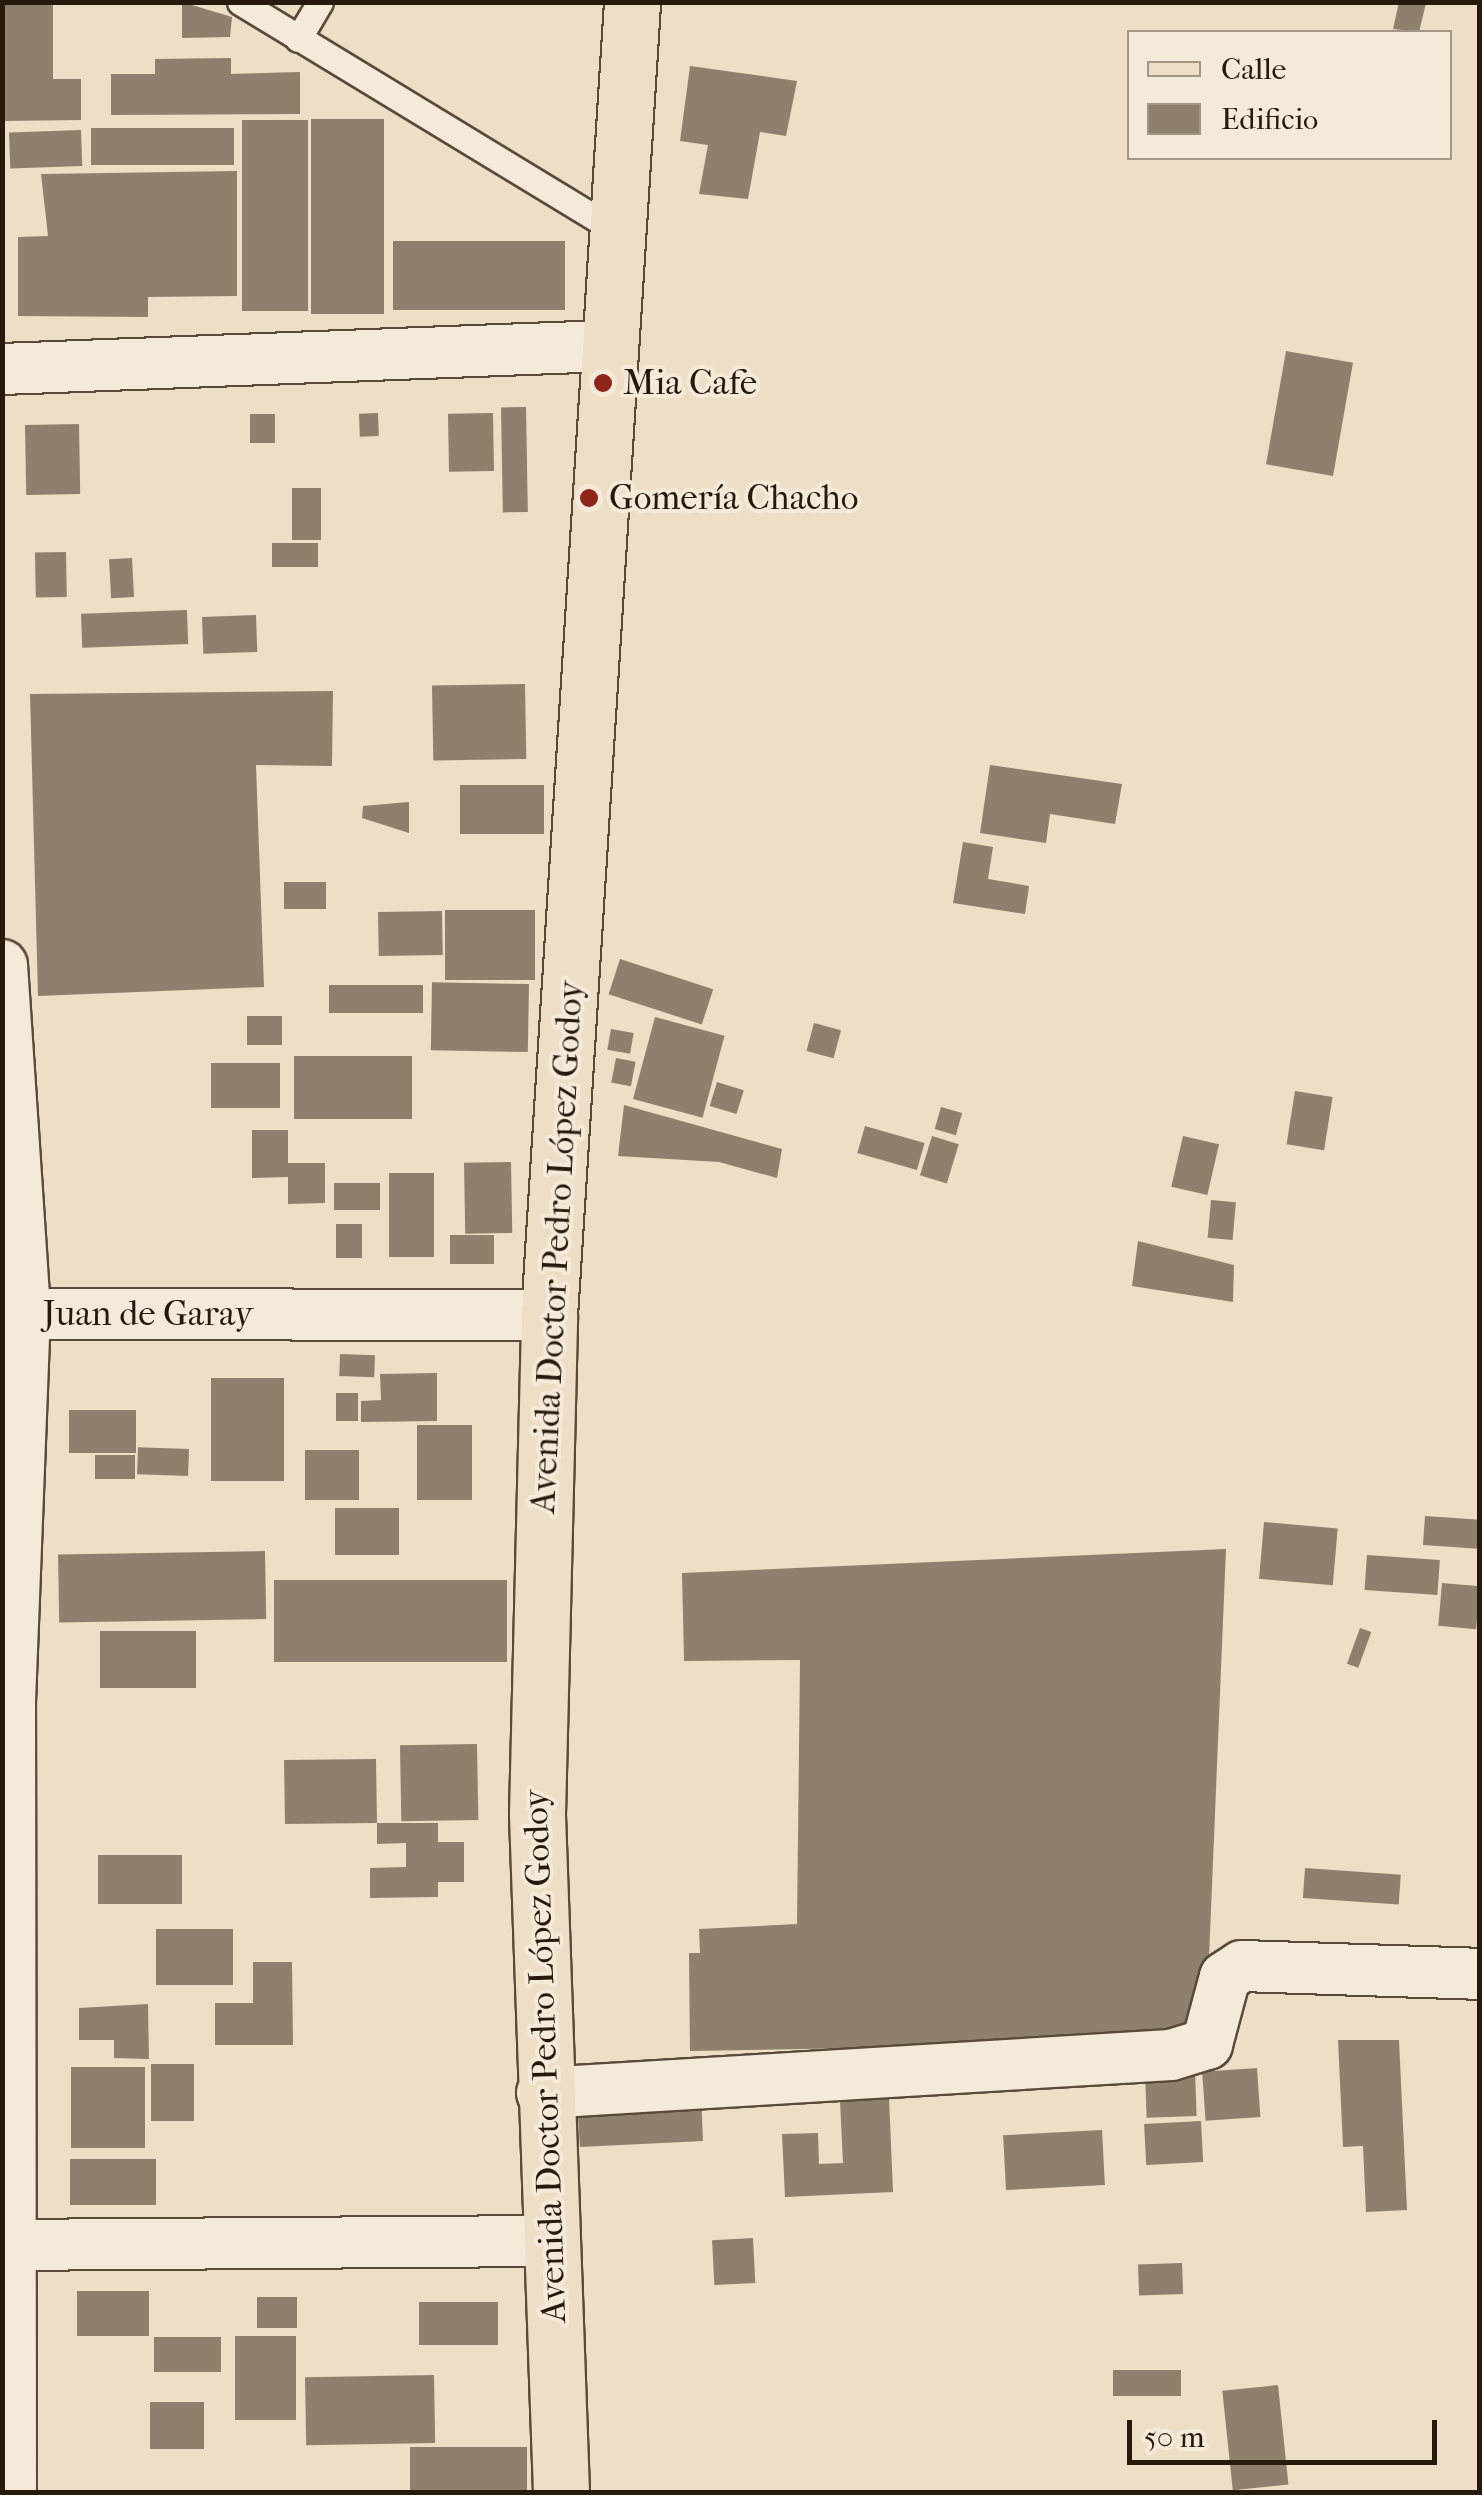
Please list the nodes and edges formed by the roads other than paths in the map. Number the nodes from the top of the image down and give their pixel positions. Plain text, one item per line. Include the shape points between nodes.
1 (240, 2) edge
2 (320, 2) edge
3 (632, 2) edge
4 (298, 39) junction
5 (620, 233) junction
6 (607, 346) junction
7 (2, 369) edge
8 (2, 965) edge
9 (25, 1314) junction
10 (549, 1316) junction
11 (7, 1770) edge
12 (1480, 1974) edge
13 (542, 2093) junction
14 (548, 2241) junction
15 (7, 2245) edge
16 (11, 2492) edge
17 (560, 2492) edge

1 - 4 lane
2 - 4 lane
3 - 5 main road, Avenida Doctor Pedro López Godoy
4 - 5 lane
5 - 6 main road, Avenida Doctor Pedro López Godoy
6 - 7 street
6 - 10 main road, Avenida Doctor Pedro López Godoy
8 - 9 street
9 - 10 street, Juan de Garay
9 - 11 street, Juan de Garay
10 - 13 main road, Avenida Doctor Pedro López Godoy via 537,1814
11 - 15 street, Juan de Garay
12 - 13 street via 1242,1966 1225,1976 1207,2044 1172,2055
13 - 14 main road, Avenida Doctor Pedro López Godoy
14 - 15 street
14 - 17 main road, Avenida Doctor Pedro López Godoy
15 - 16 street, Juan de Garay

